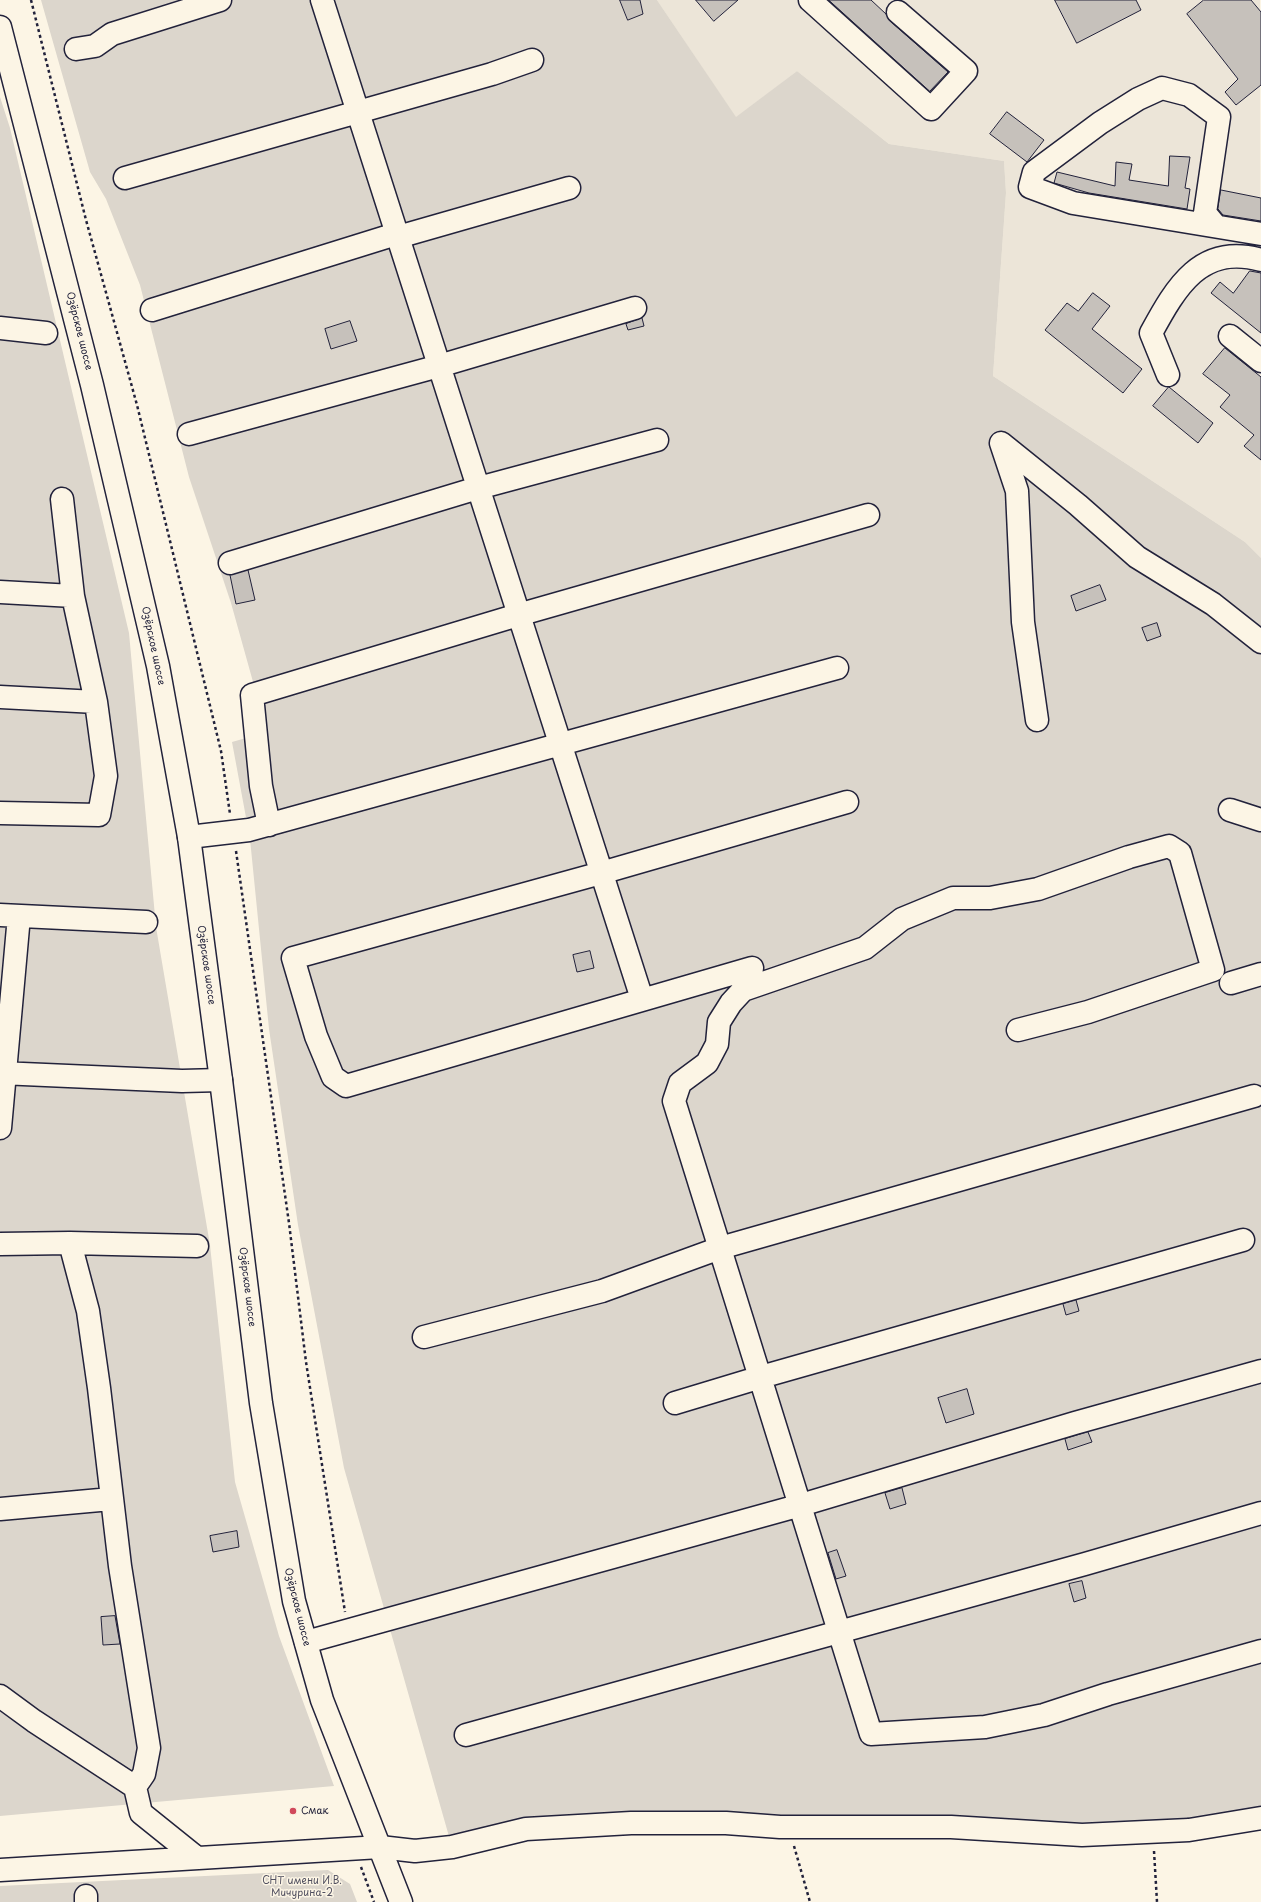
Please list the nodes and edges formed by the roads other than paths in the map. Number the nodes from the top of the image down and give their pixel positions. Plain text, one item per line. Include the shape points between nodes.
1 (220, 0) edge
2 (322, 0) edge
3 (810, 0) edge
4 (898, 12) dead end
5 (0, 27) edge
6 (76, 49) dead end
7 (532, 60) dead end
8 (357, 111) junction
9 (125, 178) dead end
10 (568, 188) dead end
11 (1215, 225) junction
12 (396, 234) junction
13 (1261, 234) edge
14 (1261, 260) edge
15 (635, 308) dead end
16 (152, 310) dead end
17 (0, 328) edge
18 (46, 334) dead end
19 (1230, 336) dead end
20 (1261, 361) edge
21 (439, 366) junction
22 (1168, 375) dead end
23 (188, 434) dead end
24 (657, 440) dead end
25 (478, 489) junction
26 (62, 499) dead end
27 (868, 515) dead end
28 (230, 563) dead end
29 (0, 592) edge
30 (73, 596) junction
31 (518, 615) junction
32 (1261, 642) edge
33 (837, 668) dead end
34 (0, 697) edge
35 (96, 702) junction
36 (1037, 720) dead end
37 (560, 745) junction
38 (847, 802) dead end
39 (1230, 810) dead end
40 (0, 813) edge
41 (1261, 820) edge
42 (269, 825) junction
43 (189, 837) junction
44 (601, 873) junction
45 (9, 916) edge
46 (146, 922) dead end
47 (752, 968) dead end
48 (1261, 974) edge
49 (1231, 983) dead end
50 (642, 999) junction
51 (1018, 1030) dead end
52 (2, 1073) edge
53 (221, 1080) junction
54 (1254, 1096) dead end
55 (0, 1128) edge
56 (1243, 1240) dead end
57 (70, 1243) junction
58 (0, 1244) edge
59 (197, 1246) dead end
60 (720, 1248) junction
61 (424, 1337) dead end
62 (1261, 1371) edge
63 (761, 1377) junction
64 (675, 1403) dead end
65 (111, 1499) junction
66 (801, 1505) junction
67 (0, 1509) edge
68 (1261, 1513) edge
69 (840, 1632) junction
70 (306, 1642) junction
71 (1261, 1651) edge
72 (0, 1696) edge
73 (466, 1734) dead end
74 (135, 1787) junction
75 (1261, 1818) edge
76 (380, 1847) junction
77 (197, 1858) junction
78 (0, 1870) edge
79 (400, 1902) edge

1 - 6 street via 112,34 94,46
2 - 8 street
3 - 4 street via 931,109 966,71
5 - 43 street, Озёрское шоссе via 92,385 158,666
7 - 8 street via 492,74
8 - 9 street
8 - 12 street
10 - 12 street via 405,235
11 - 11 street via 1205,213 1219,118 1189,96 1162,88 1138,99 1034,172 1030,187 1073,203
11 - 13 street
12 - 16 street
12 - 21 street
14 - 22 street via 1244,256 1213,260 1187,277 1168,302 1151,334
15 - 21 street
17 - 18 street
19 - 20 street
21 - 23 street
21 - 25 street
24 - 25 street
25 - 28 street
25 - 31 street
26 - 30 street
27 - 31 street
29 - 30 street
30 - 35 street
31 - 37 street
31 - 42 street via 252,695 261,786
32 - 36 street via 1213,604 1138,557 1001,443 1017,492 1023,622
33 - 37 street
34 - 35 street
35 - 40 street via 106,776 99,815
37 - 42 street
37 - 44 street
38 - 44 street
39 - 41 street
42 - 43 street
43 - 53 street, Озёрское шоссе
44 - 50 street
44 - 50 street via 294,958 316,1036 333,1076 346,1086
45 - 46 street
45 - 52 street
47 - 50 street
48 - 49 street
51 - 60 street via 1088,1012 1213,970 1180,853 1169,846 1129,857 1038,889 990,898 953,898 902,919 865,948 743,990 731,1003 720,1022 717,1044 707,1063 680,1083 674,1101
52 - 53 street via 182,1081
52 - 55 street
53 - 70 street, Озёрское шоссе via 261,1403 285,1554 294,1601
54 - 60 street
56 - 63 street
57 - 58 street
57 - 59 street
57 - 65 street via 88,1311
60 - 61 street via 602,1291
60 - 63 street
62 - 66 street
63 - 64 street
63 - 66 street
65 - 67 street
65 - 74 street via 149,1748 144,1774
66 - 69 street
66 - 70 street
68 - 69 street
69 - 71 street via 872,1734 985,1727 1044,1715 1108,1694
69 - 73 street
70 - 76 street, Озёрское шоссе via 322,1700
72 - 74 street via 34,1722
74 - 77 street via 141,1813
75 - 76 street via 1189,1830 1082,1835 950,1827 780,1827 726,1823 631,1823 526,1829 452,1847 415,1851
76 - 77 street
76 - 79 street, Озёрское шоссе
77 - 78 street

